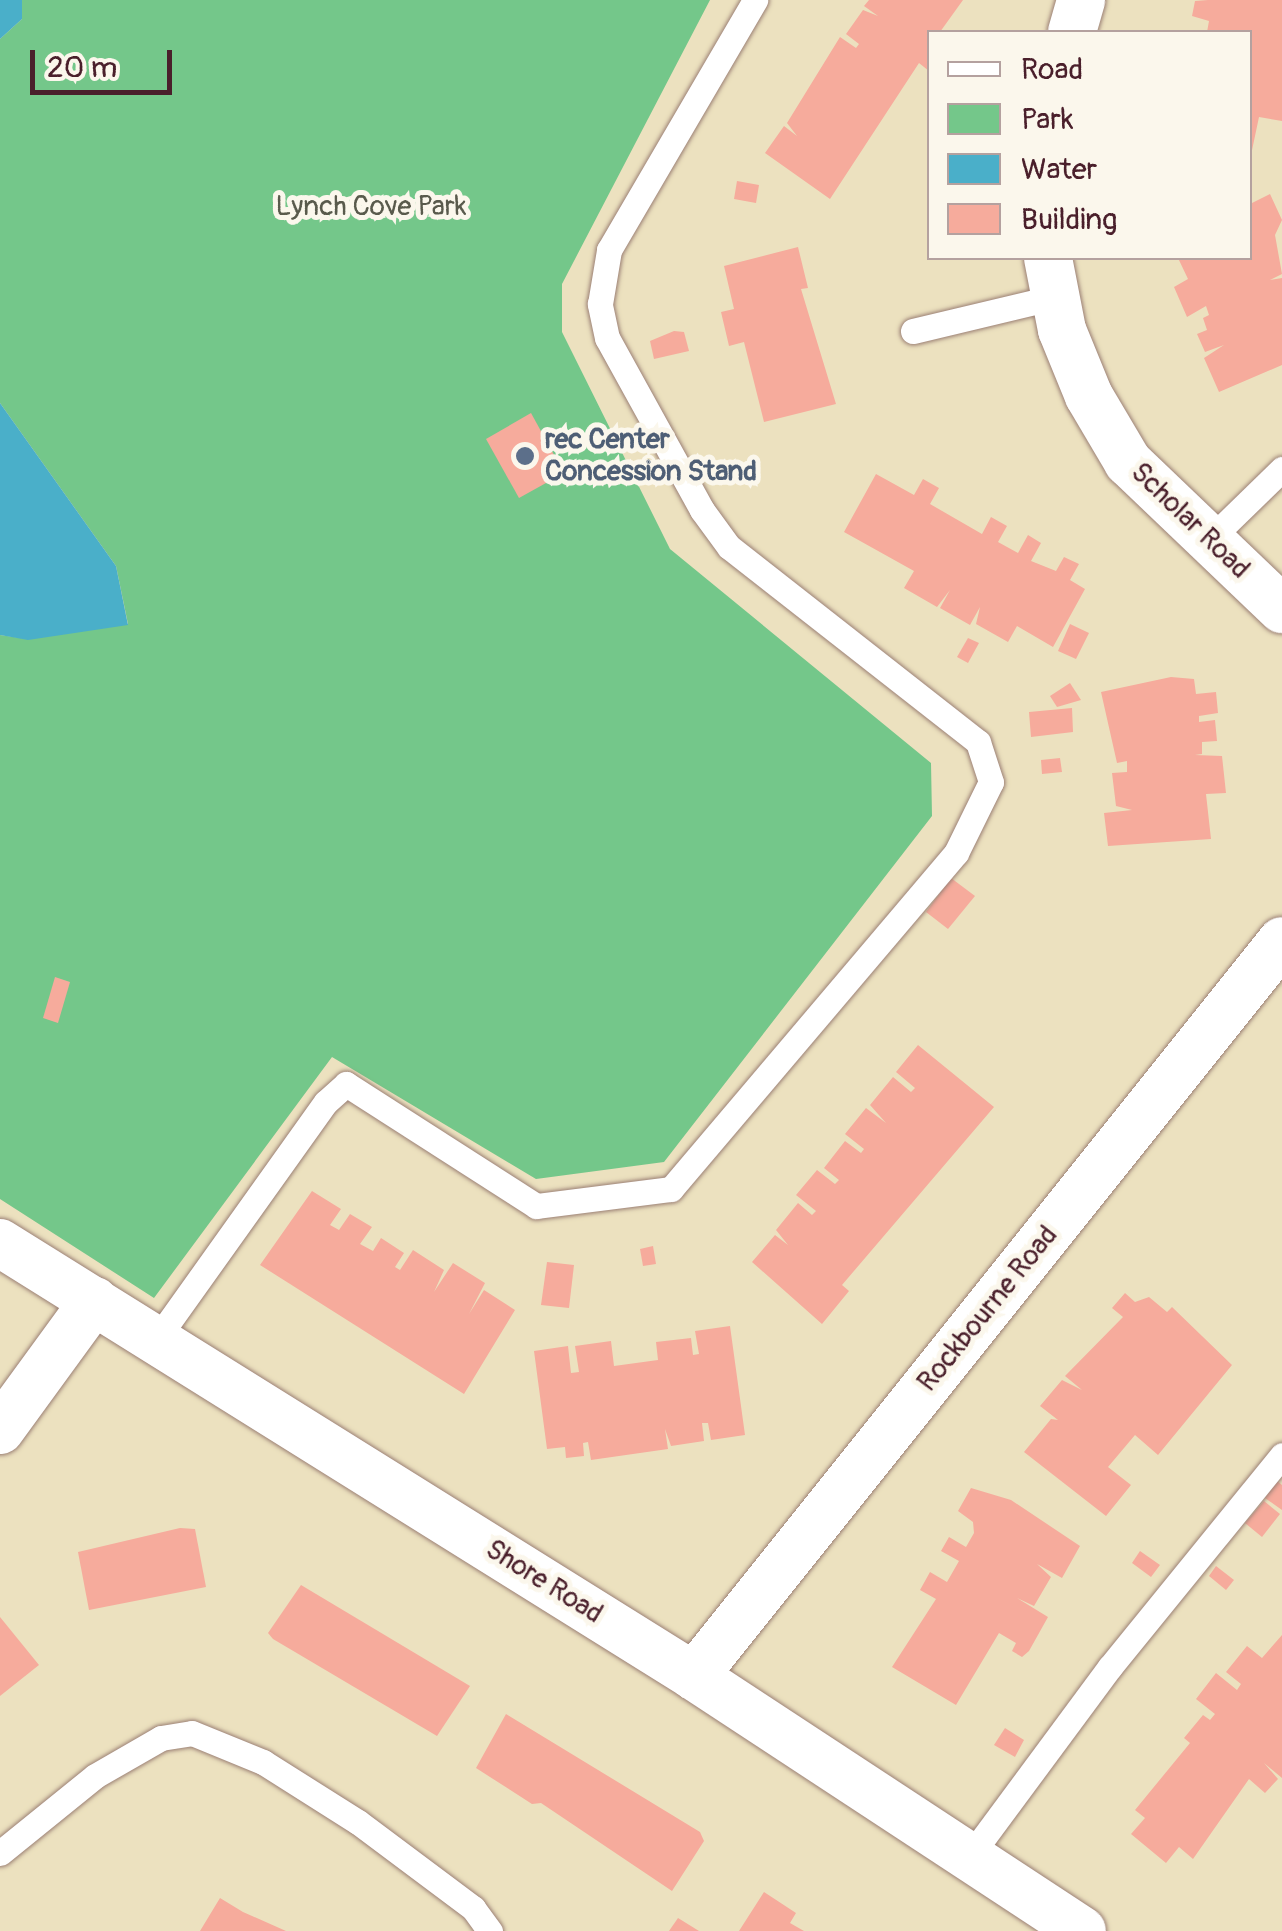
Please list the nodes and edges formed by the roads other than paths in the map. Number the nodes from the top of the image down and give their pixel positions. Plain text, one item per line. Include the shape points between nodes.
1 (755, 0) edge
2 (1081, 0) edge
3 (1073, 30) edge
4 (1052, 277) edge
5 (912, 330) dead end
6 (1282, 469) edge
7 (1206, 542) junction
8 (1282, 608) edge
9 (1282, 941) edge
10 (0, 1243) edge
11 (94, 1301) junction
12 (156, 1340) junction
13 (0, 1430) edge
14 (1282, 1455) edge
15 (694, 1676) junction
16 (0, 1853) edge
17 (970, 1856) junction
18 (490, 1931) edge
19 (1082, 1931) edge

1 - 12 lane via 609,250 601,291 606,338 729,547 978,742 991,782 956,853 671,1189 536,1206 346,1084 326,1102
2 - 3 street
4 - 5 lane
4 - 7 street, Scholar Road via 1089,396 1128,462
6 - 7 lane
7 - 8 street, Scholar Road
9 - 15 street, Rockbourne Road
10 - 11 street, Shore Road
11 - 12 street, Shore Road
11 - 13 street
12 - 15 street, Shore Road
14 - 17 lane via 1110,1667
15 - 17 street, Shore Road
16 - 18 lane via 95,1776 161,1738 192,1733 263,1762 358,1822 474,1908
17 - 19 street, Shore Road

